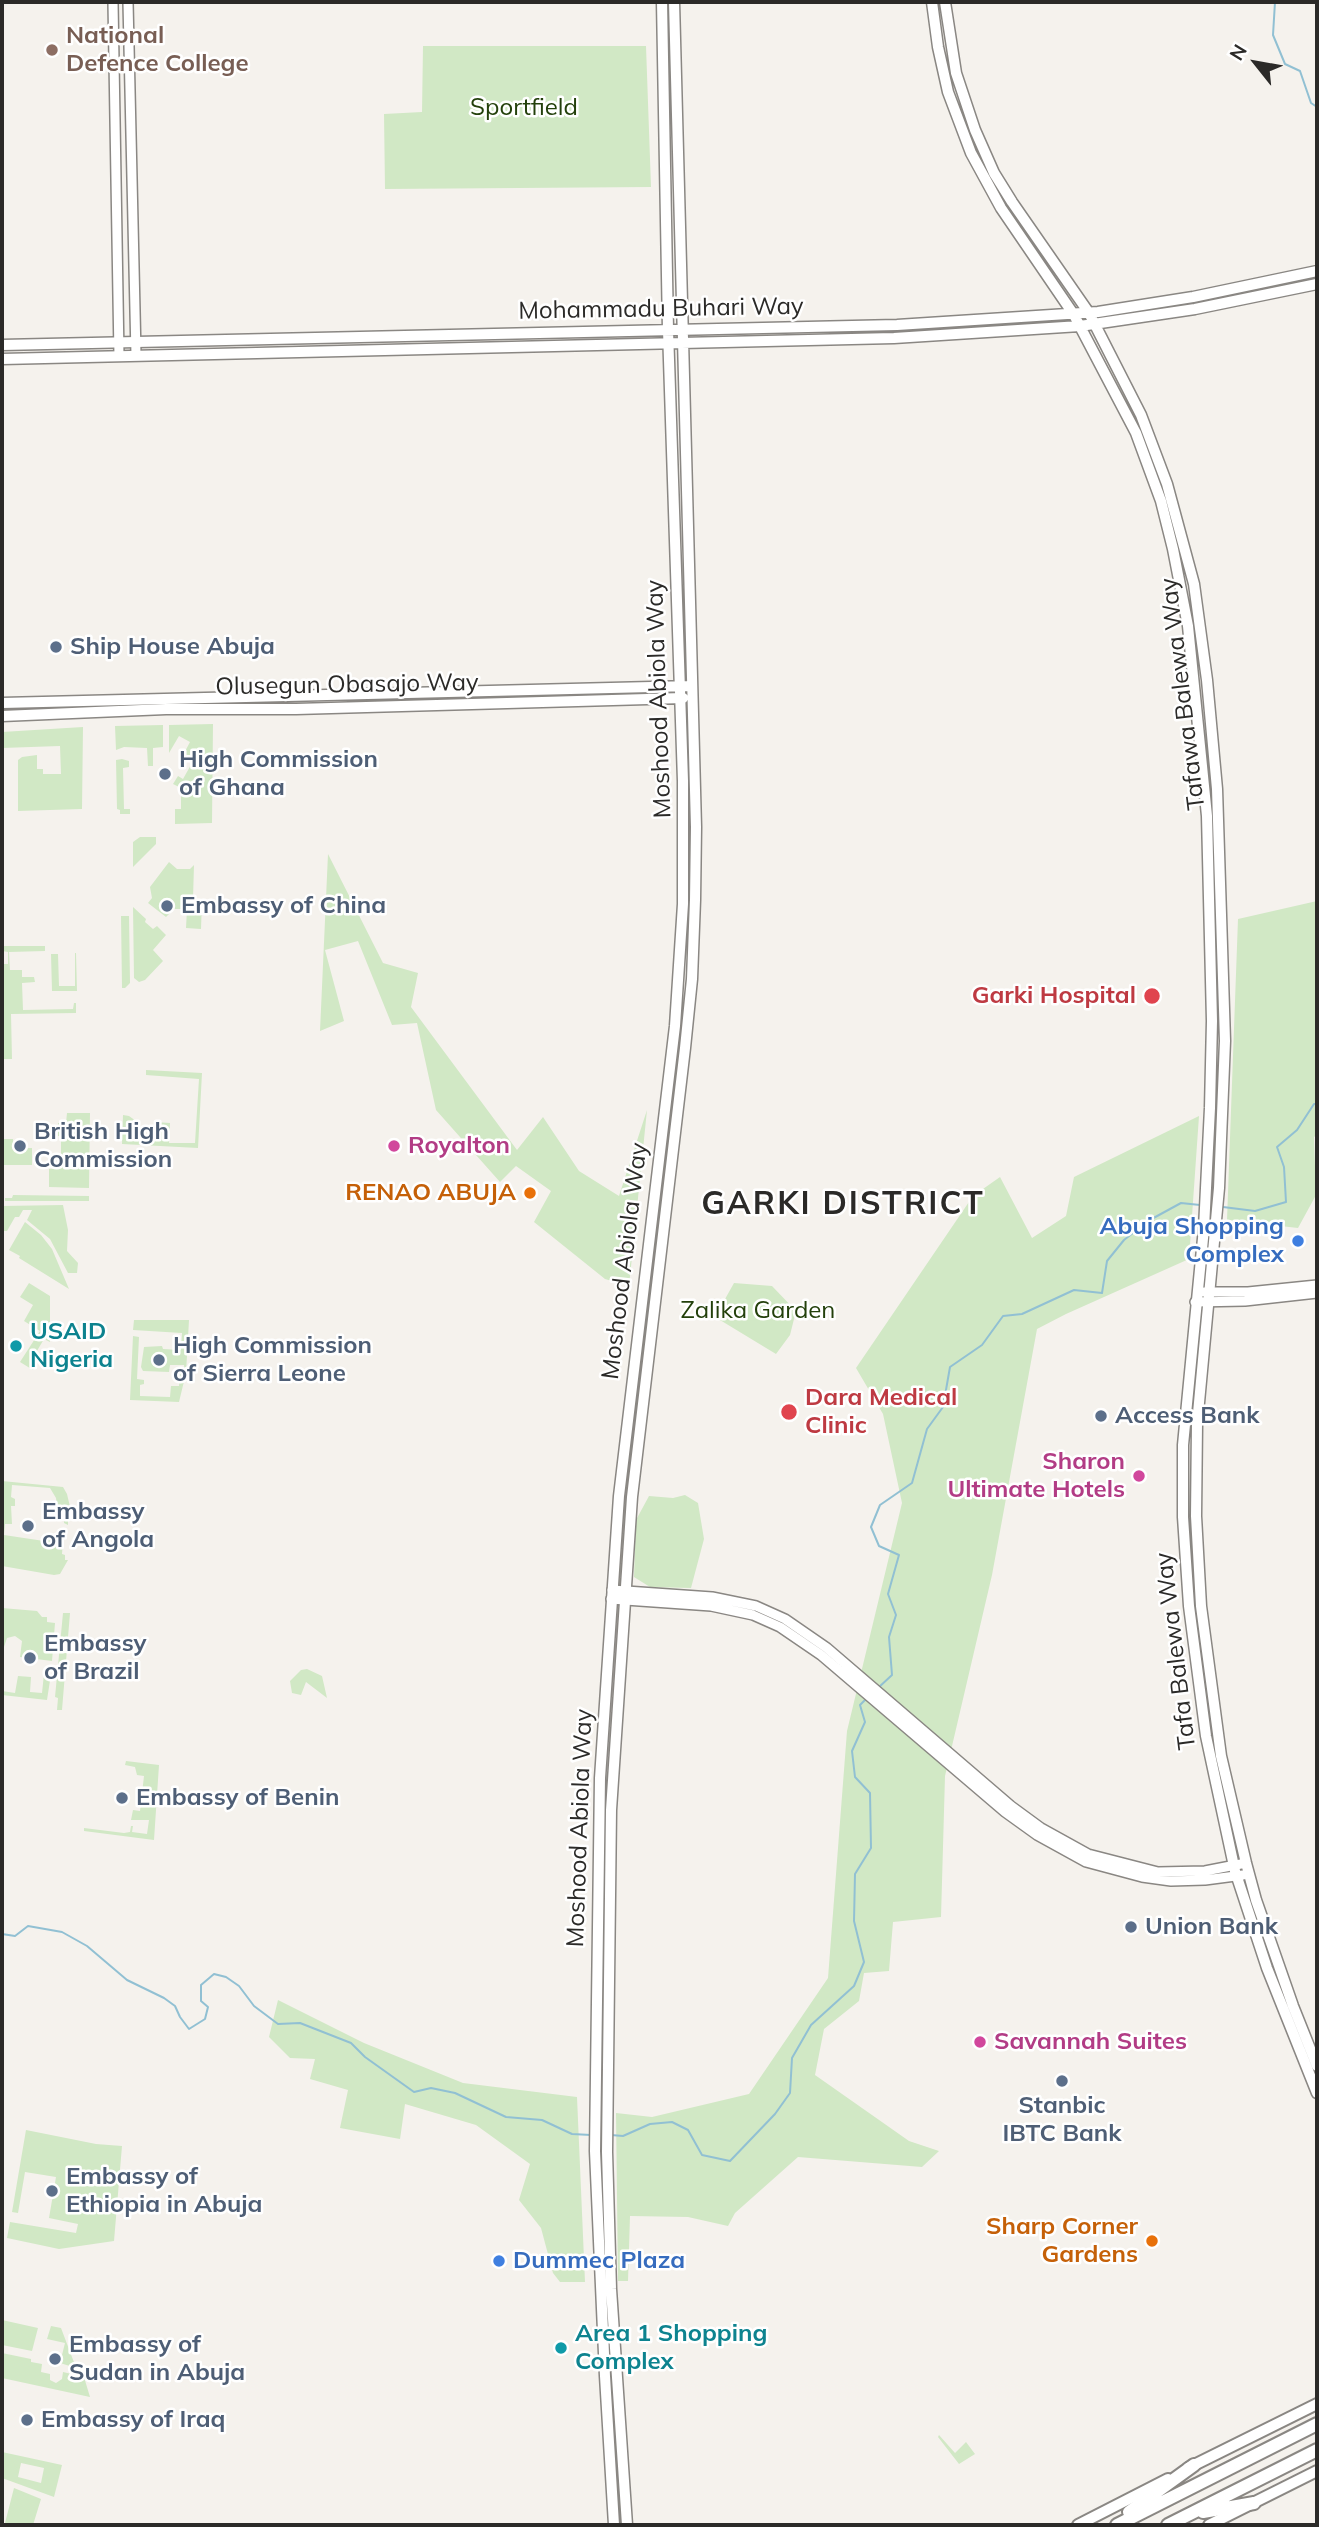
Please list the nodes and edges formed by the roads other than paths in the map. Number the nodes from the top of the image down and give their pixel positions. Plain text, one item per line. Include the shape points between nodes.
1 (113, 2) edge
2 (128, 2) edge
3 (662, 2) edge
4 (674, 2) edge
5 (932, 2) edge
6 (945, 2) edge
7 (664, 88) junction
8 (677, 88) junction
9 (1317, 271) edge
10 (1317, 284) edge
11 (1089, 313) junction
12 (1074, 315) junction
13 (1095, 324) junction
14 (1080, 326) junction
15 (668, 330) junction
16 (683, 330) junction
17 (120, 342) junction
18 (136, 342) junction
19 (669, 342) junction
20 (683, 342) junction
21 (2, 345) edge
22 (136, 355) junction
23 (120, 356) junction
24 (2, 359) edge
25 (692, 686) junction
26 (678, 687) junction
27 (678, 698) junction
28 (692, 698) junction
29 (2, 703) edge
30 (193, 704) junction
31 (2, 716) edge
32 (1206, 1187) joint
33 (1219, 1188) joint
34 (1317, 1284) edge
35 (1317, 1293) edge
36 (1196, 1297) junction
37 (1209, 1298) junction
38 (612, 1595) junction
39 (624, 1596) junction
40 (1247, 1868) junction
41 (1235, 1871) junction
42 (1317, 2066) edge
43 (1317, 2093) edge
44 (1317, 2404) edge
45 (1317, 2424) edge
46 (1317, 2450) edge
47 (1194, 2465) junction
48 (1317, 2471) edge
49 (1254, 2503) junction
50 (1189, 2514) junction
51 (614, 2525) edge
52 (627, 2525) edge
53 (1079, 2525) edge
54 (1114, 2525) edge
55 (1168, 2525) edge
56 (1209, 2525) edge

1 - 17 street
2 - 18 street
3 - 7 main road, Moshood Abiola Way
4 - 8 main road, Moshood Abiola Way
5 - 12 main road, Tafawa Balewa Way via 948,92 971,153 1001,208
6 - 11 main road, Tafawa Balewa Way via 960,89 989,162
7 - 8 main road
7 - 15 main road, Moshood Abiola Way
8 - 16 main road, Moshood Abiola Way
9 - 11 main road, Mohammadu Buhari Way
10 - 13 main road, Mohammadu Buhari Way
11 - 12 main road, Mohammadu Buhari Way
11 - 13 main road, Tafawa Balewa Way
12 - 14 main road, Tafawa Balewa Way
12 - 16 main road, Mohammadu Buhari Way
13 - 14 main road, Mohammadu Buhari Way
13 - 33 main road, Tafawa Balewa Way via 1153,444 1181,530 1199,614 1217,789 1221,880 1225,1041
14 - 20 main road, Mohammadu Buhari Way via 894,338
14 - 32 main road, Tafawa Balewa Way via 1113,385 1151,471 1188,626 1207,816 1212,1021
15 - 16 main road, Mohammadu Buhari Way
15 - 18 main road, Mohammadu Buhari Way
15 - 19 main road, Moshood Abiola Way
16 - 20 main road, Moshood Abiola Way
17 - 18 main road, Mohammadu Buhari Way
17 - 21 main road, Mohammadu Buhari Way
17 - 23 street
18 - 22 street
19 - 20 main road, Mohammadu Buhari Way
19 - 22 main road, Mohammadu Buhari Way
19 - 26 main road, Moshood Abiola Way
20 - 25 main road, Moshood Abiola Way
22 - 23 main road, Mohammadu Buhari Way
23 - 24 main road, Mohammadu Buhari Way
25 - 26 main road, Olusegun Obasajo Way
25 - 28 main road, Moshood Abiola Way
26 - 27 main road, Moshood Abiola Way
26 - 30 main road, Olusegun Obasajo Way
27 - 28 main road, Olusegun Obasajo Way
27 - 30 main road, Olusegun Obasajo Way via 296,709
27 - 38 main road, Moshood Abiola Way via 683,827 681,957
28 - 39 main road, Moshood Abiola Way via 696,827 692,979
29 - 30 main road, Olusegun Obasajo Way
30 - 31 main road, Olusegun Obasajo Way
32 - 36 main road, Tafa Balewa Way
33 - 37 main road, Tafa Balewa Way
34 - 37 street
35 - 37 street via 1245,1301
36 - 37 street
36 - 41 main road, Tafa Balewa Way via 1183,1446 1188,1593 1206,1736
37 - 40 main road, Tafa Balewa Way via 1196,1424 1197,1556 1221,1756
38 - 39 street
38 - 51 main road, Moshood Abiola Way via 598,1834 595,2151
39 - 41 street via 711,1606 753,1615 780,1627 848,1672 1011,1806 1088,1854 1158,1872
39 - 52 main road, Moshood Abiola Way via 610,1831 607,2152
40 - 41 street
40 - 42 main road, Tafa Balewa Way
41 - 43 main road, Tafa Balewa Way via 1266,1968
44 - 47 highway
45 - 54 highway
46 - 50 highway
47 - 53 highway
47 - 54 highway
48 - 49 highway
49 - 50 highway
49 - 56 highway
50 - 55 highway

